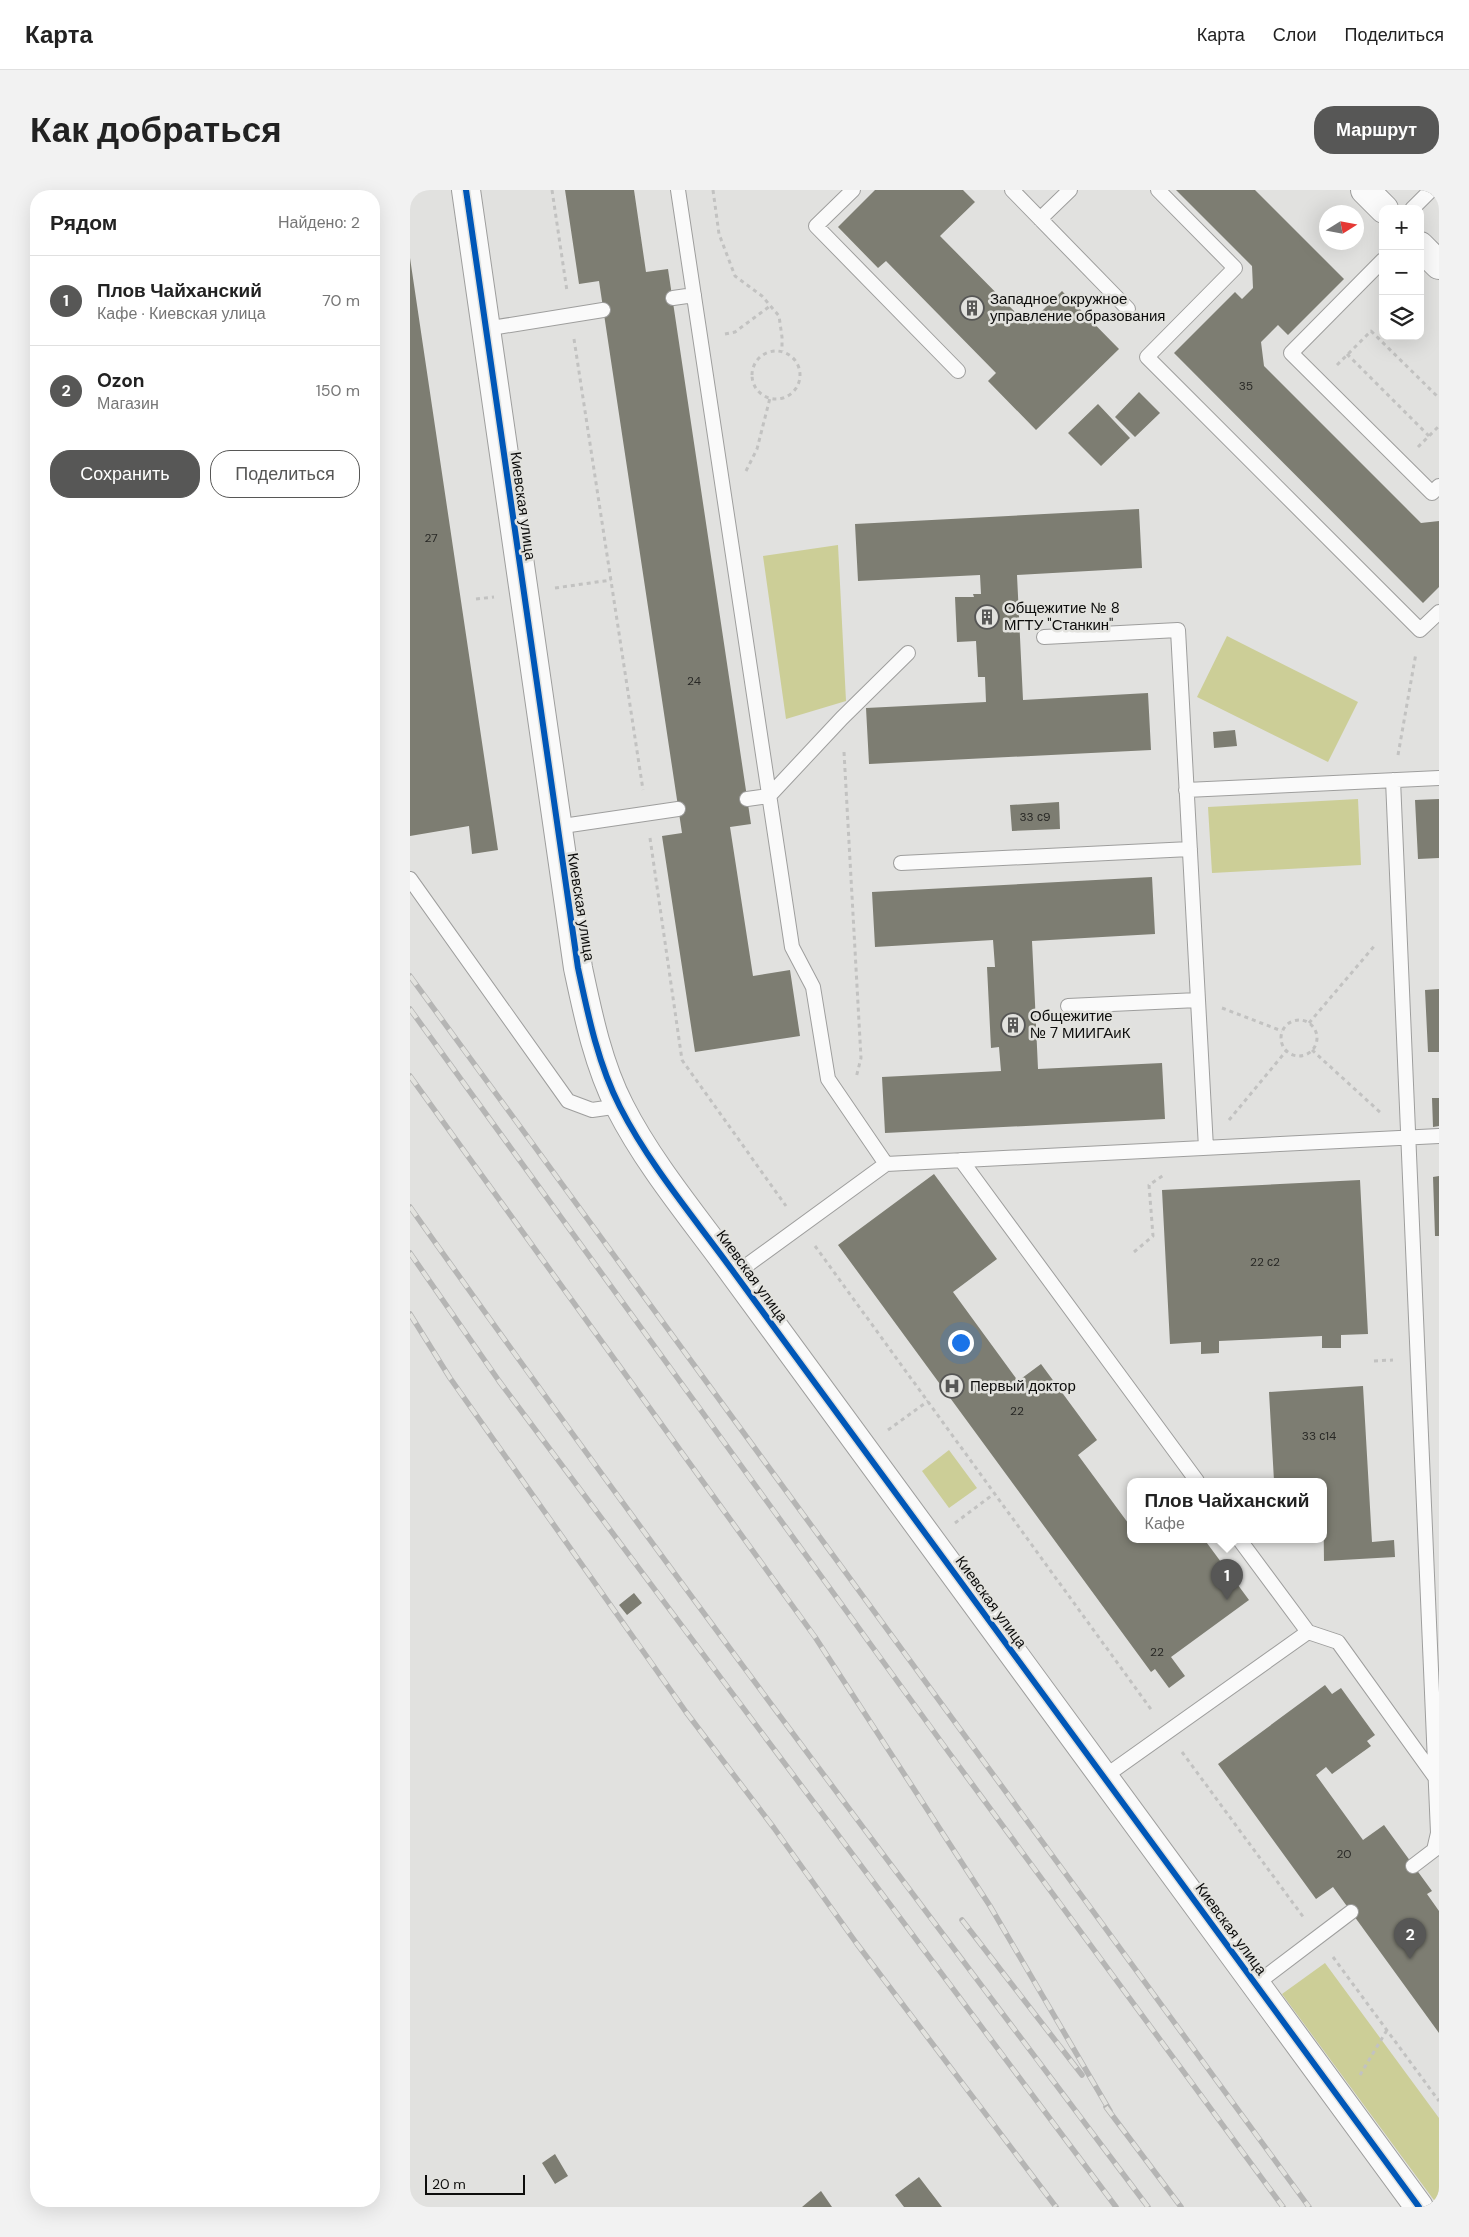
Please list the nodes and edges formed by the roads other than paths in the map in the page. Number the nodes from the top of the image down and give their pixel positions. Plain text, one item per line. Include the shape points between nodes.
1 (466, 190) edge
2 (678, 190) edge
3 (853, 190) edge
4 (1012, 190) edge
5 (1070, 190) edge
6 (1158, 190) edge
7 (1365, 190) edge
8 (1431, 190) edge
9 (1380, 205) edge
10 (1416, 205) edge
11 (1040, 219) junction
12 (1424, 250) edge
13 (1379, 264) edge
14 (1439, 265) edge
15 (694, 295) junction
16 (673, 298) dead end
17 (1128, 309) dead end
18 (603, 310) dead end
19 (485, 329) junction
20 (958, 371) dead end
21 (1439, 486) edge
22 (1439, 612) edge
23 (1044, 637) dead end
24 (908, 653) dead end
25 (1439, 778) edge
26 (1393, 780) junction
27 (1186, 790) junction
28 (769, 796) junction
29 (747, 799) dead end
30 (678, 809) dead end
31 (556, 827) junction
32 (1190, 849) junction
33 (901, 863) dead end
34 (410, 879) edge
35 (1198, 1000) junction
36 (1068, 1006) dead end
37 (620, 1106) junction
38 (1439, 1136) edge
39 (1408, 1138) junction
40 (1206, 1148) junction
41 (961, 1160) junction
42 (886, 1164) junction
43 (735, 1274) junction
44 (1195, 1478) edge
45 (1432, 1532) edge
46 (1242, 1543) edge
47 (1308, 1632) junction
48 (1434, 1644) edge
49 (1104, 1777) junction
50 (1435, 1777) junction
51 (1438, 1833) edge
52 (1436, 1853) edge
53 (1413, 1866) dead end
54 (1351, 1912) dead end
55 (1256, 1984) junction
56 (1420, 2207) edge

1 - 19 street, Киевская улица
2 - 15 lane
3 - 20 lane via 816,226
4 - 11 lane
5 - 11 lane
6 - 22 lane via 1235,268 1147,357 1420,630
7 - 9 street
8 - 10 lane
11 - 17 lane
12 - 14 street
13 - 21 lane via 1291,352 1432,493
15 - 16 lane
15 - 28 lane
18 - 19 lane
19 - 31 street, Киевская улица
23 - 27 lane via 1178,630
24 - 28 lane
25 - 26 lane
26 - 27 lane
26 - 39 lane
27 - 32 lane
28 - 29 lane
28 - 42 lane via 792,947 813,987 828,1079
30 - 31 lane
31 - 37 street, Киевская улица via 590,1024
32 - 33 lane
32 - 35 lane
34 - 37 lane via 568,1101 592,1110
35 - 36 lane
35 - 40 lane
37 - 43 street, Киевская улица via 644,1147
38 - 39 lane
39 - 40 lane
39 - 45 lane
40 - 41 lane
41 - 42 lane
41 - 44 lane
42 - 43 lane
43 - 49 street, Киевская улица
45 - 48 lane
46 - 47 lane
47 - 49 lane
47 - 50 lane via 1338,1642
48 - 50 lane
49 - 55 street, Киевская улица
50 - 51 lane
51 - 52 lane
52 - 53 lane
54 - 55 lane
55 - 56 street, Киевская улица

